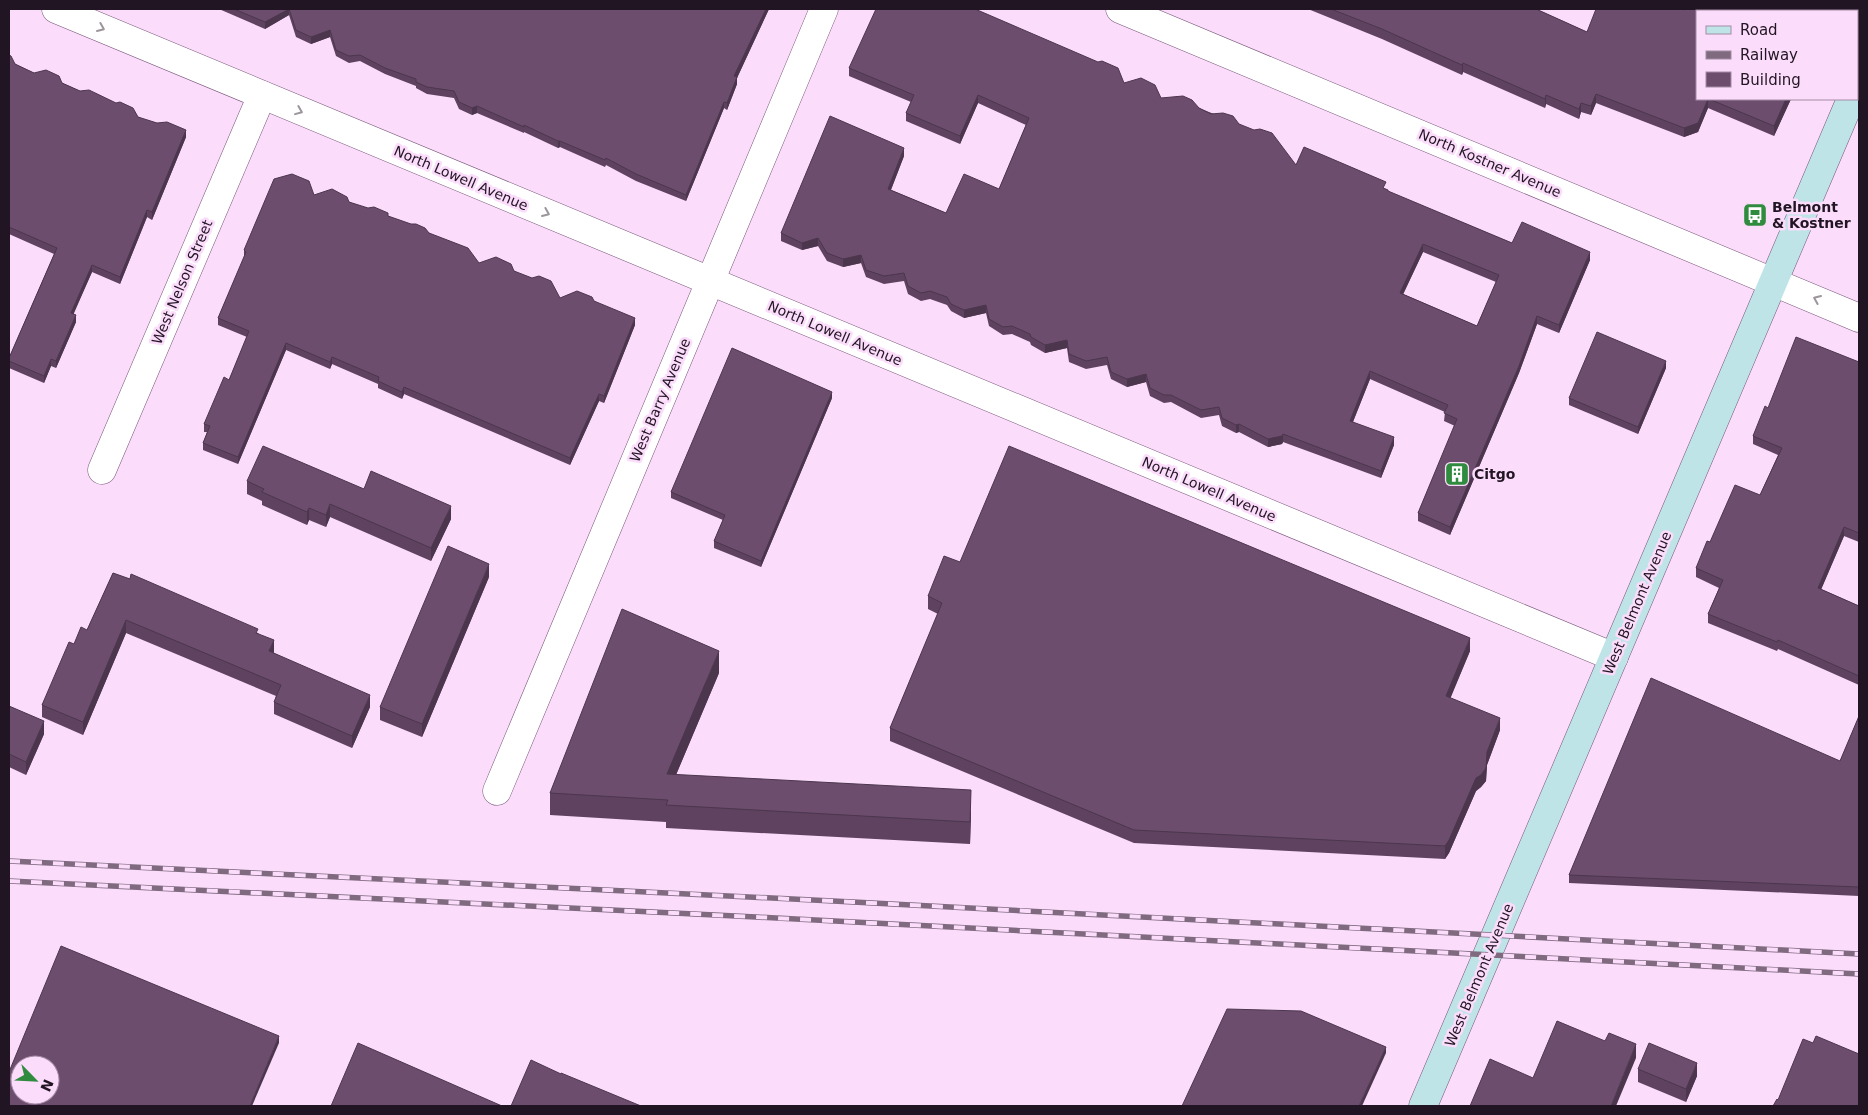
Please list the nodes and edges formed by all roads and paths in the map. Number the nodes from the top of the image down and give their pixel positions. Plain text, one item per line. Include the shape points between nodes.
1 (56, 9) edge
2 (824, 9) edge
3 (1120, 9) edge
4 (262, 95) junction
5 (1851, 100) edge
6 (710, 281) junction
7 (1774, 281) junction
8 (1859, 318) edge
9 (102, 470) dead end
10 (1614, 657) junction
11 (497, 791) dead end
12 (1423, 1106) edge

1 -> 4 street, North Lowell Avenue
2 - 6 street, West Barry Avenue
3 - 7 street, North Kostner Avenue
4 -> 6 street, North Lowell Avenue
4 - 9 street, West Nelson Street
5 - 7 main road, West Belmont Avenue
6 - 10 street, North Lowell Avenue
6 - 11 street, West Barry Avenue
8 -> 7 street, North Kostner Avenue
7 - 10 main road, West Belmont Avenue
10 - 12 main road, West Belmont Avenue

